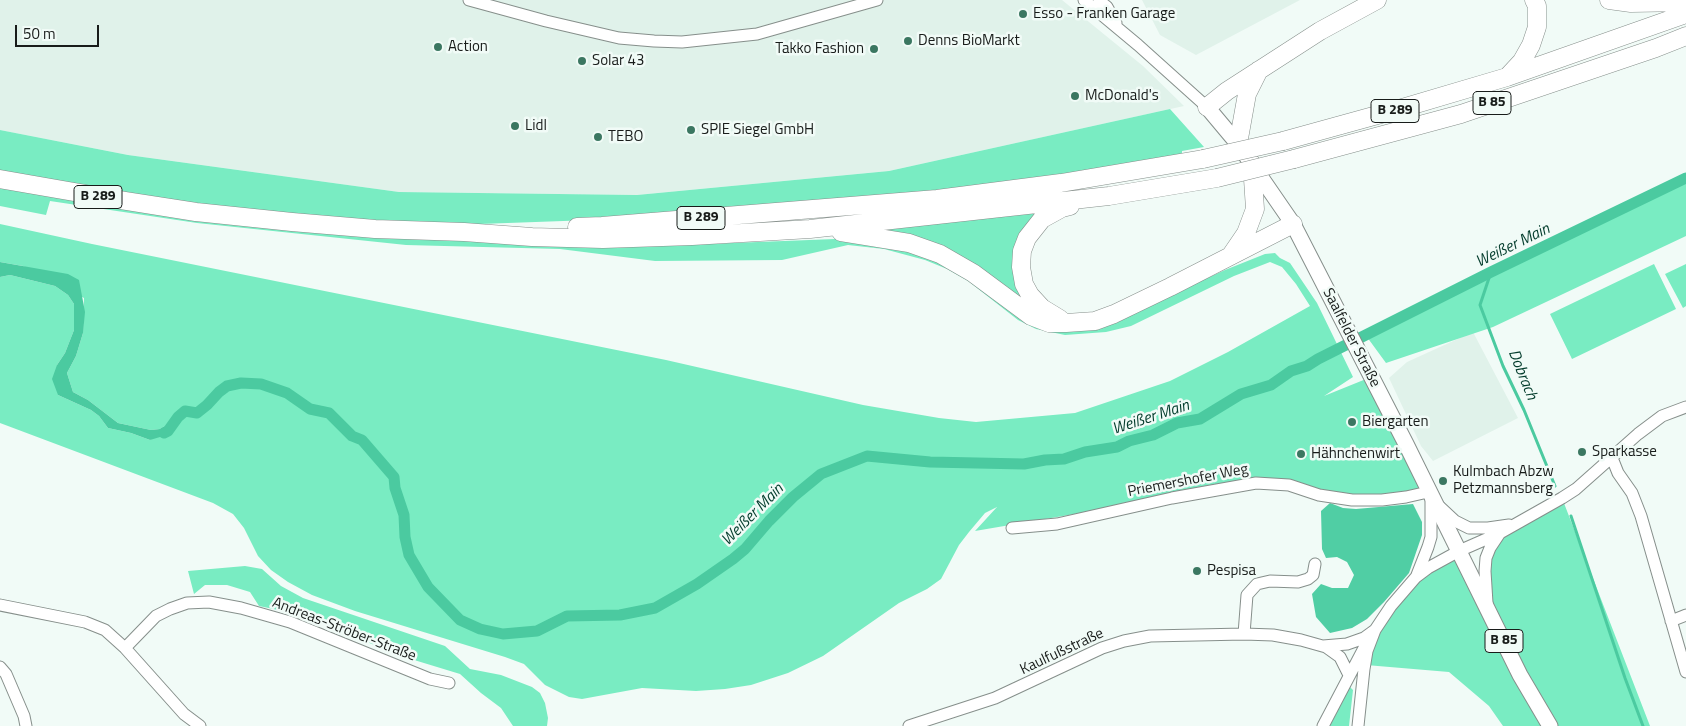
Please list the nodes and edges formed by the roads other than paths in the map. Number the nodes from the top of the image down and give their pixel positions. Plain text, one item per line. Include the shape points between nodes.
1 (468, 0) edge
2 (877, 0) edge
3 (1084, 0) edge
4 (1099, 0) edge
5 (1377, 0) edge
6 (1534, 0) edge
7 (1609, 0) edge
8 (1686, 2) edge
9 (1686, 14) edge
10 (1119, 29) junction
11 (1686, 36) edge
12 (1259, 69) junction
13 (1507, 77) junction
14 (1207, 107) junction
15 (1238, 144) junction
16 (1252, 164) junction
17 (0, 179) edge
18 (1109, 196) junction
19 (1293, 224) junction
20 (810, 229) junction
21 (464, 232) junction
22 (1230, 256) junction
23 (1066, 323) junction
24 (1686, 407) edge
25 (1612, 458) junction
26 (1430, 496) junction
27 (1516, 524) junction
28 (1012, 528) dead end
29 (1500, 534) junction
30 (1459, 551) junction
31 (1315, 564) dead end
32 (1416, 577) junction
33 (0, 605) edge
34 (1487, 607) junction
35 (1686, 615) edge
36 (1671, 621) junction
37 (1375, 630) junction
38 (1244, 634) junction
39 (1322, 646) junction
40 (125, 648) junction
41 (0, 667) edge
42 (1686, 672) edge
43 (1363, 674) junction
44 (1349, 675) junction
45 (449, 683) dead end
46 (26, 726) edge
47 (200, 726) edge
48 (909, 726) edge
49 (1323, 726) edge
50 (1358, 726) edge
51 (1550, 726) edge

1 - 2 street via 619,38 654,42 758,34
3 - 10 street, Saalfelder Straße
4 - 10 street via 1107,7
5 - 12 highway
6 - 13 highway via 1537,27 1532,45
7 - 8 highway
9 - 13 highway, B 289
10 - 14 street, Saalfelder Straße
11 - 18 highway, B 85, bridge via 1461,114 1217,178
12 - 14 highway
12 - 15 highway via 1246,94
13 - 21 highway, B 289, bridge via 1283,141 1202,159 1061,183 937,199 602,226
14 - 15 main road, Saalfelder Straße / B 85
15 - 16 main road, Saalfelder Straße / B 85
16 - 19 main road, Saalfelder Straße / B 85
16 - 22 highway via 1255,209 1246,233
17 - 21 highway, B 289 via 196,212 375,229
18 - 20 highway, B 289
18 - 23 highway via 1062,208 1042,218 1022,251 1020,267 1030,295 1042,308
19 - 22 highway
19 - 26 main road, Saalfelder Straße / B 85
20 - 21 highway, B 289 via 603,238 532,238
20 - 23 highway via 909,243 932,251 973,273 1031,316 1049,323
22 - 23 highway via 1114,314 1095,321
24 - 25 street via 1662,416
25 - 27 street via 1576,489
25 - 36 street via 1641,516
26 - 27 street via 1455,521 1469,528
26 - 28 street, Priemershofer Weg via 1352,500 1319,495 1290,485 1256,483 1057,524
26 - 30 main road, Saalfelder Straße / B 85
26 - 32 street via 1430,537
27 - 29 street
29 - 30 street
29 - 34 street via 1486,558
30 - 32 street
30 - 34 main road, Saalfelder Straße / B 85
31 - 38 street via 1313,575 1308,579 1257,584 1247,595
32 - 37 street
33 - 40 street via 85,622 105,630
34 - 51 main road, Saalfelder Straße / B 85 via 1520,675
35 - 36 street
36 - 42 street
37 - 39 street, Kaulfußstraße via 1347,644
37 - 43 street
37 - 44 street
38 - 39 street, Kaulfußstraße via 1274,635
38 - 48 street, Kaulfußstraße via 1150,636 1124,640 995,698
39 - 44 street, Kaulfußstraße via 1340,657
40 - 45 street, Andreas-Ströber-Straße via 156,616 187,603 209,602 290,622 430,679
40 - 47 street via 184,714
41 - 46 street via 6,674
43 - 44 street
43 - 50 street
44 - 49 street

